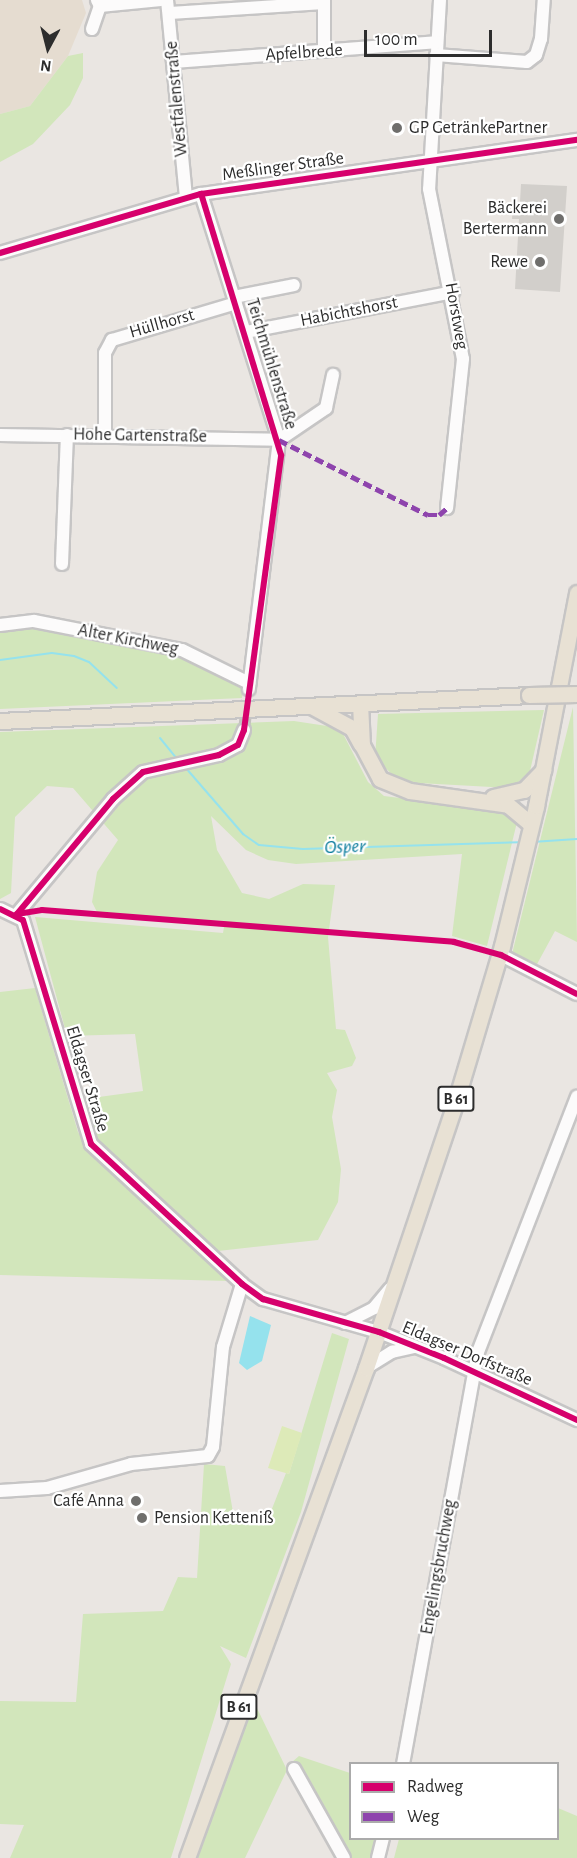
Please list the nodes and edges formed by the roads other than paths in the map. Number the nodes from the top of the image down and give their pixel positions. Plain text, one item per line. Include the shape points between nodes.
1 (161, 0) edge
2 (167, 0) edge
3 (440, 0) edge
4 (544, 0) edge
5 (324, 1) edge
6 (98, 3) edge
7 (170, 13) junction
8 (92, 29) dead end
9 (436, 49) junction
10 (324, 51) junction
11 (173, 62) junction
12 (577, 140) edge
13 (428, 162) junction
14 (201, 194) junction
15 (186, 198) junction
16 (0, 253) edge
17 (294, 285) dead end
18 (453, 292) junction
19 (235, 300) junction
20 (246, 332) junction
21 (333, 375) dead end
22 (0, 435) edge
23 (67, 435) junction
24 (105, 435) junction
25 (279, 440) junction
26 (447, 508) dead end
27 (62, 564) dead end
28 (576, 600) edge
29 (0, 624) edge
30 (249, 686) joint
31 (577, 694) edge
32 (360, 703) junction
33 (310, 706) junction
34 (0, 721) edge
35 (244, 730) tunnel mouth
36 (362, 745) junction
37 (543, 770) junction
38 (481, 798) junction
39 (531, 826) junction
40 (0, 909) edge
41 (17, 914) junction
42 (500, 954) junction
43 (577, 994) edge
44 (577, 1097) edge
45 (395, 1283) junction
46 (242, 1284) junction
47 (344, 1323) junction
48 (379, 1332) junction
49 (416, 1347) junction
50 (366, 1368) junction
51 (474, 1371) junction
52 (577, 1420) edge
53 (0, 1491) edge
54 (403, 1762) edge
55 (294, 1769) dead end
56 (383, 1840) edge
57 (187, 1858) edge
58 (344, 1858) edge
59 (378, 1858) edge

1 - 6 street
2 - 7 street, Westfalenstraße
3 - 9 street, Horstweg
4 - 9 street, Apfelbrede via 541,39 536,55 527,62
5 - 7 street
5 - 10 street
6 - 8 street
7 - 11 street, Westfalenstraße
9 - 10 street, Apfelbrede
9 - 13 street, Horstweg
10 - 11 street, Apfelbrede
11 - 15 street, Westfalenstraße
12 - 13 street, Meßlinger Straße
13 - 14 street, Meßlinger Straße
13 - 18 street, Horstweg via 429,189
14 - 15 street, Meßlinger Straße
14 - 19 street, Teichmühlenstraße
15 - 16 street, Meßlinger Straße
17 - 19 street, Hüllhorst
18 - 20 street, Habichtshorst
18 - 26 street, Horstweg via 463,359
19 - 20 street, Teichmühlenstraße
19 - 24 street, Hüllhorst via 112,340 105,353
20 - 25 street, Teichmühlenstraße
21 - 25 street via 326,408
22 - 23 street, Hohe Gartenstraße
23 - 24 street, Hohe Gartenstraße
23 - 27 street
24 - 25 street, Hohe Gartenstraße
25 - 30 street, Teichmühlenstraße
28 - 37 main road, B 61
29 - 30 street, Alter Kirchweg via 34,621 182,650
31 - 32 main road, bridge
32 - 33 main road
32 - 36 main road
33 - 34 main road
33 - 36 main road via 352,728
35 - 41 street via 238,745 188,763 143,772 113,799
36 - 38 main road via 370,768 394,787
37 - 38 main road via 524,790
37 - 39 main road, B 61
38 - 39 main road via 518,809
39 - 42 main road, B 61
40 - 41 street
41 - 46 street, Eldagser Straße via 36,958 91,1144
42 - 43 street
42 - 45 main road, B 61
44 - 51 street, Engelingsbruchweg
45 - 47 street via 374,1308
45 - 48 main road, B 61
46 - 47 street, Eldagser Dorfstraße via 263,1299
46 - 53 street via 223,1347 213,1447 208,1456 130,1464 47,1488
47 - 48 street, Eldagser Dorfstraße
48 - 49 street, Eldagser Dorfstraße
48 - 50 main road, B 61
49 - 50 street via 392,1352
49 - 51 street, Eldagser Dorfstraße
50 - 57 main road, B 61
51 - 52 street, Eldagser Dorfstraße
51 - 54 street, Engelingsbruchweg
55 - 58 street
56 - 59 street

